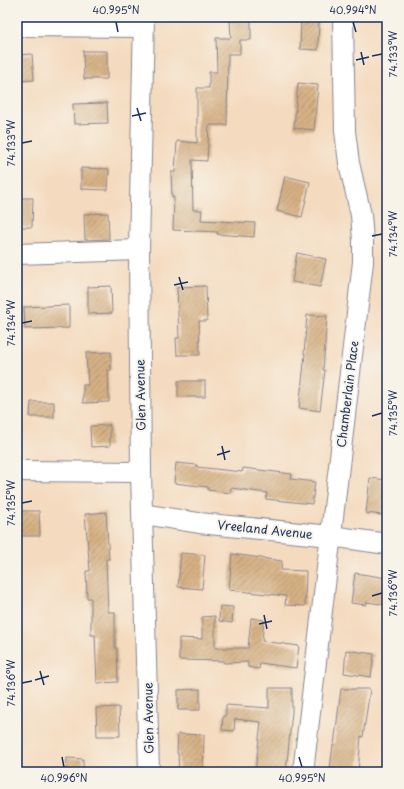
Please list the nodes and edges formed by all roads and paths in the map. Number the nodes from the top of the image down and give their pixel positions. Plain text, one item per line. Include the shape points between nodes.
1 (343, 17) edge
2 (143, 22) edge
3 (17, 26) edge
4 (139, 250) junction
5 (17, 254) edge
6 (17, 471) edge
7 (141, 472) junction
8 (143, 514) junction
9 (331, 536) junction
10 (387, 544) edge
11 (149, 772) edge
12 (303, 772) edge

1 - 9 street, Chamberlain Place via 345,131 348,163 361,215 363,247
2 - 3 street
2 - 4 street, Glen Avenue
4 - 5 street
4 - 7 street, Glen Avenue
6 - 7 street
7 - 8 street, Glen Avenue
8 - 9 street, Vreeland Avenue via 199,523
8 - 11 street, Glen Avenue
9 - 10 street, Vreeland Avenue
9 - 12 street, Chamberlain Place

